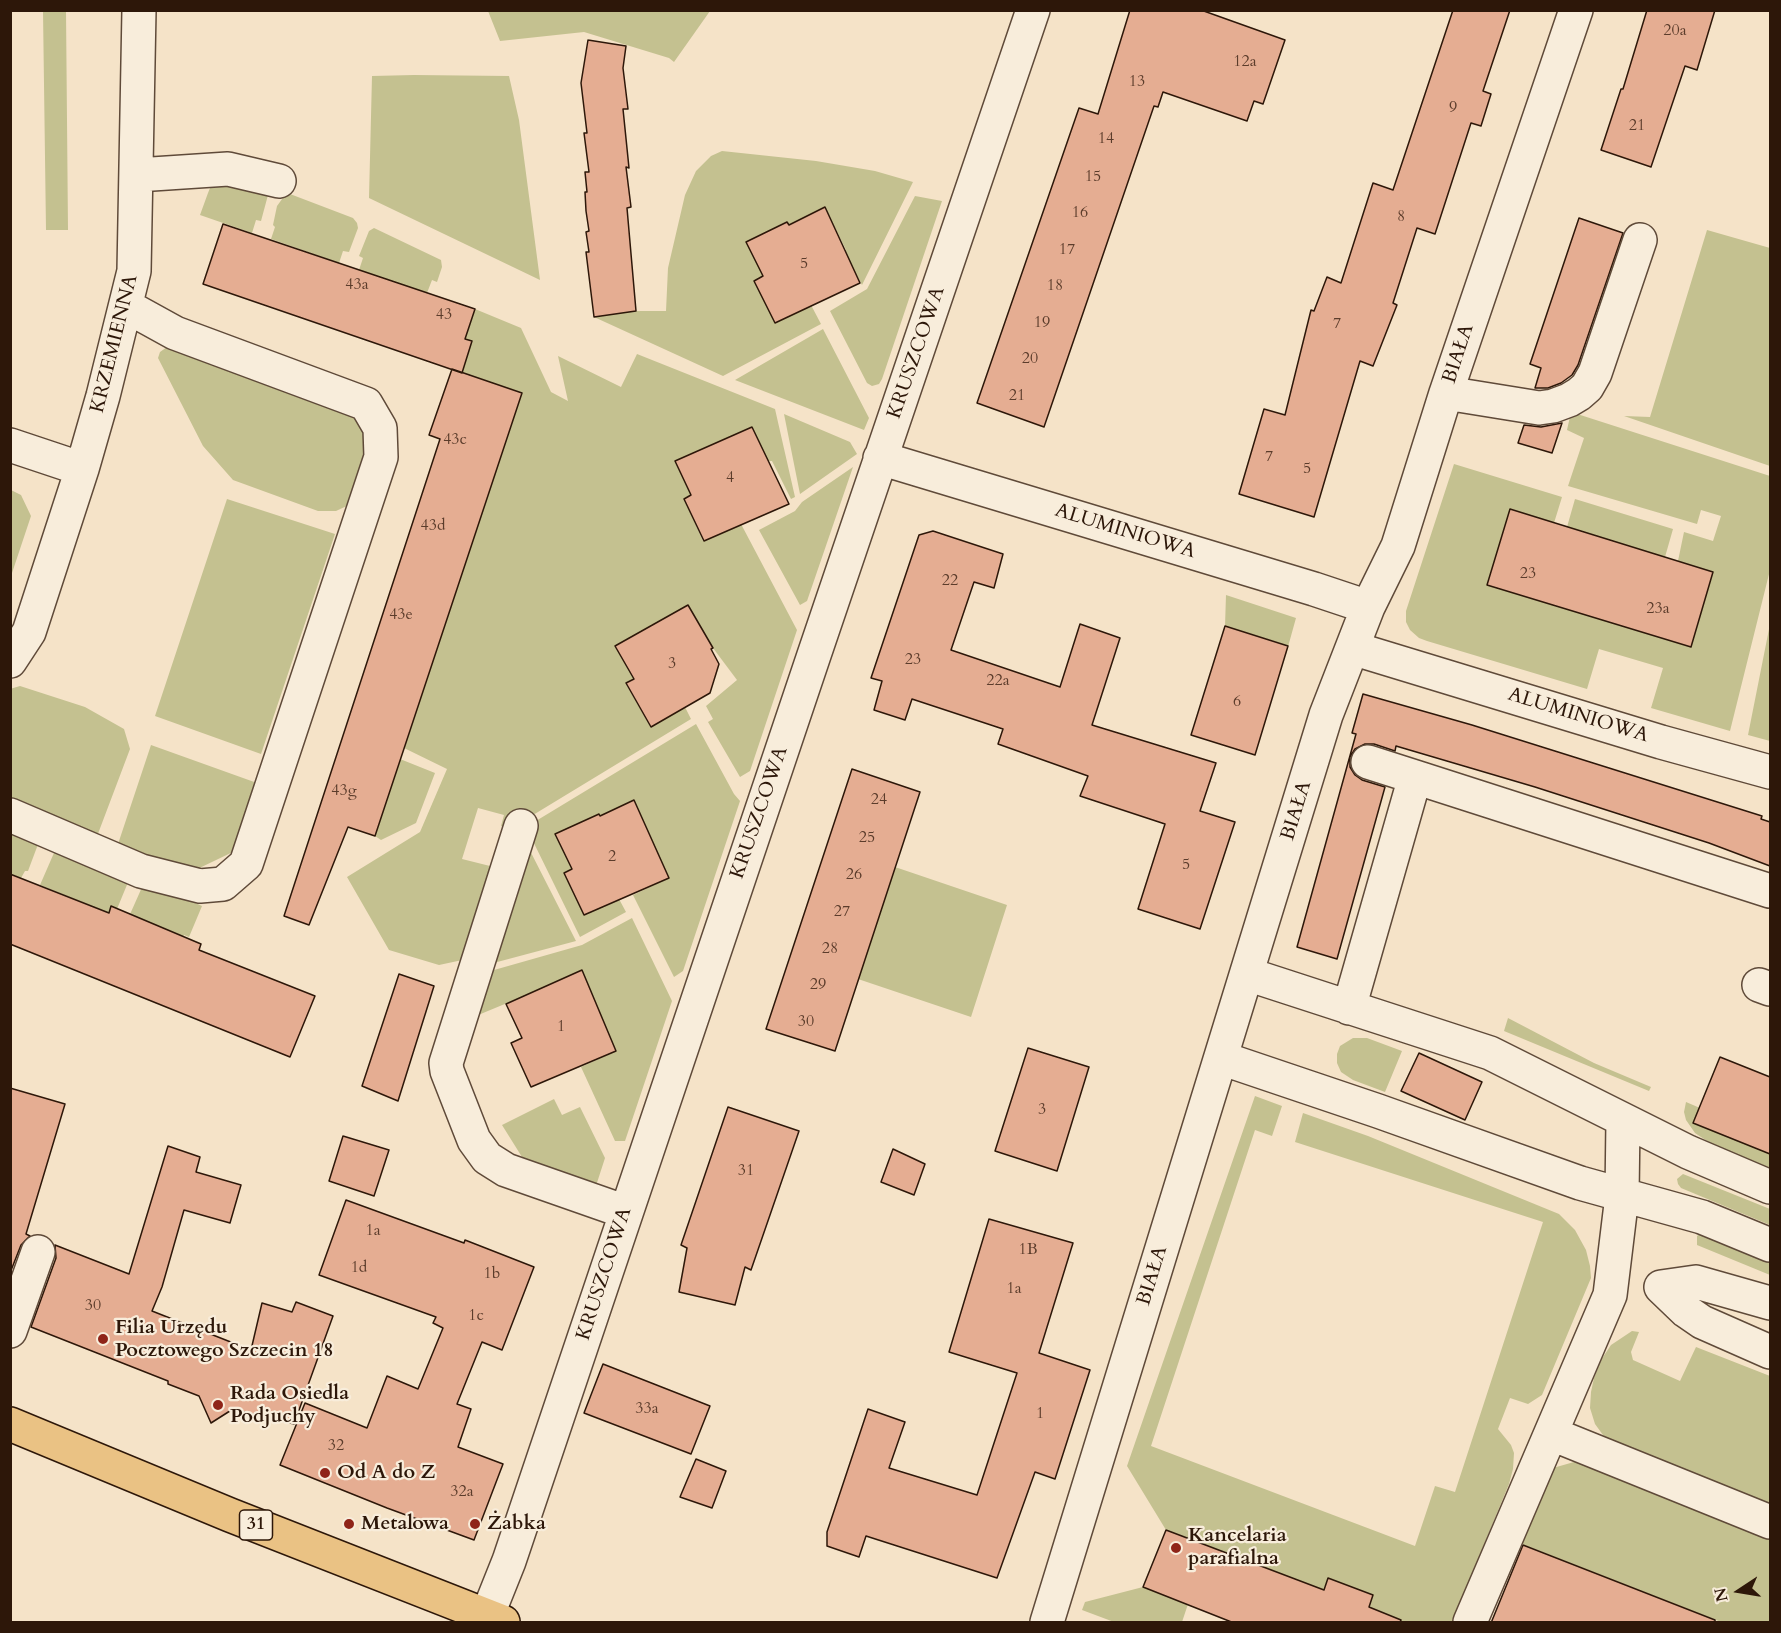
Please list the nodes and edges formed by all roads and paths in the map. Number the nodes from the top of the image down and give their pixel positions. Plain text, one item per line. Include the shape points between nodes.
1 (139, 10) edge
2 (1034, 10) edge
3 (1576, 10) edge
4 (137, 175) junction
5 (279, 181) dead end
6 (1640, 240) dead end
7 (126, 306) junction
8 (1446, 393) junction
9 (10, 445) edge
10 (880, 458) junction
11 (82, 469) junction
12 (1368, 607) junction
13 (1352, 648) junction
14 (10, 662) edge
15 (1368, 762) dead end
16 (1770, 772) edge
17 (1414, 777) junction
18 (10, 814) edge
19 (521, 826) dead end
20 (1770, 891) edge
21 (1247, 974) junction
22 (1349, 1008) junction
23 (1221, 1058) junction
24 (1623, 1120) junction
25 (1770, 1187) edge
26 (1622, 1196) junction
27 (626, 1212) junction
28 (1770, 1245) edge
29 (38, 1252) dead end
30 (1613, 1269) junction
31 (1661, 1287) junction
32 (1763, 1324) edge
33 (10, 1331) edge
34 (10, 1424) edge
35 (1552, 1434) junction
36 (1770, 1522) edge
37 (495, 1619) edge
38 (1047, 1623) edge
39 (1470, 1623) edge

1 - 4 street, KRZEMIENNA
2 - 10 street, KRUSZCOWA
3 - 8 street, BIAŁA
4 - 5 street via 228,169
4 - 7 street, KRZEMIENNA via 134,271
6 - 8 street via 1595,373 1579,394 1539,408
7 - 11 street, KRZEMIENNA
7 - 18 street via 175,333 366,404 380,428 381,457 246,864 223,884 200,886 141,871
8 - 12 street, BIAŁA via 1398,546
9 - 11 street
10 - 12 street, ALUMINIOWA
10 - 27 street, KRUSZCOWA
11 - 14 street, KRZEMIENNA via 29,633
12 - 13 street, BIAŁA
13 - 16 street, ALUMINIOWA
13 - 21 street, BIAŁA via 1326,715
15 - 17 street
17 - 20 street
17 - 22 street
19 - 27 street via 446,1063 447,1071 474,1140 487,1158 506,1170
21 - 22 street
21 - 23 street, BIAŁA
22 - 24 street via 1490,1053
23 - 26 street
23 - 38 street, BIAŁA
24 - 25 street
24 - 26 street
26 - 28 street via 1702,1217
26 - 30 street
27 - 37 street, KRUSZCOWA via 509,1561
29 - 33 street
30 - 31 street
30 - 35 street via 1610,1295
31 - 32 street via 1694,1316
31 - 32 street via 1696,1282
34 - 37 main road, 31
35 - 36 street
35 - 39 street

